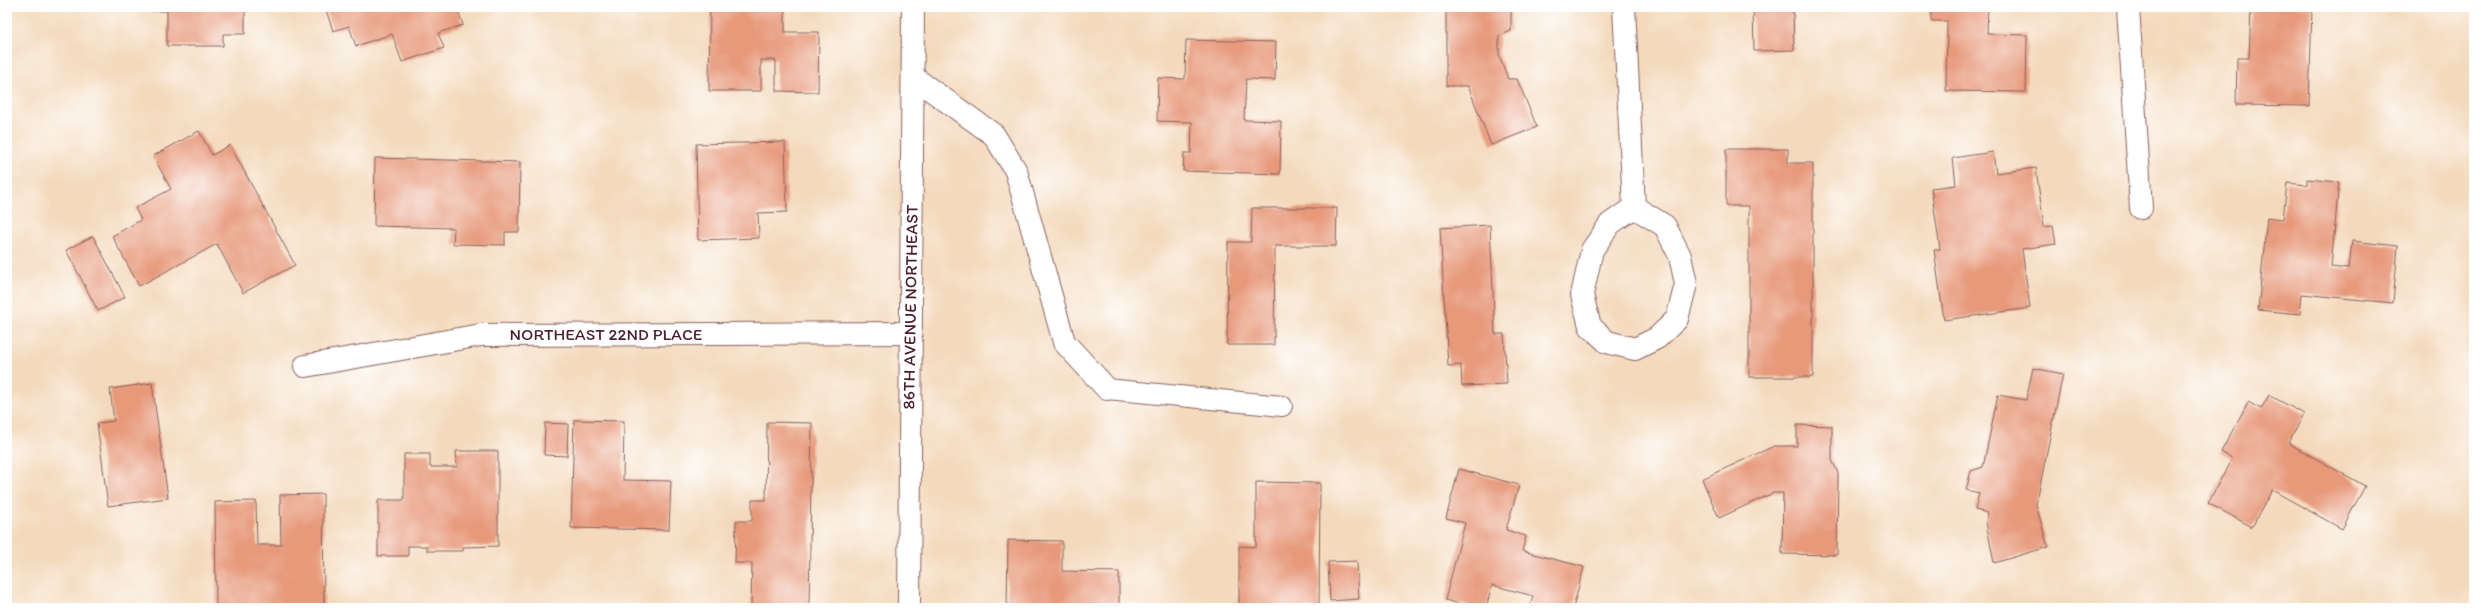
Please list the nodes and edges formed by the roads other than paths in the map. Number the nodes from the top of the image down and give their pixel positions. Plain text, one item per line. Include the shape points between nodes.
1 (913, 7) edge
2 (1624, 7) edge
3 (2128, 7) edge
4 (913, 77) junction
5 (1634, 207) junction
6 (2141, 208) dead end
7 (909, 333) junction
8 (305, 366) dead end
9 (1107, 389) joint
10 (1282, 406) dead end
11 (909, 608) edge

1 - 4 street, 86TH AVENUE NORTHEAST
2 - 5 street
3 - 6 street
4 - 7 street, 86TH AVENUE NORTHEAST
4 - 9 street via 994,135 1016,171 1064,342
5 - 5 street via 1610,224 1592,250 1582,296 1590,326 1607,342 1635,349 1657,338 1677,319 1686,284 1680,256 1665,226
7 - 8 street, NORTHEAST 22ND PLACE via 481,335
7 - 11 street, 86TH AVENUE NORTHEAST
9 - 10 lane

